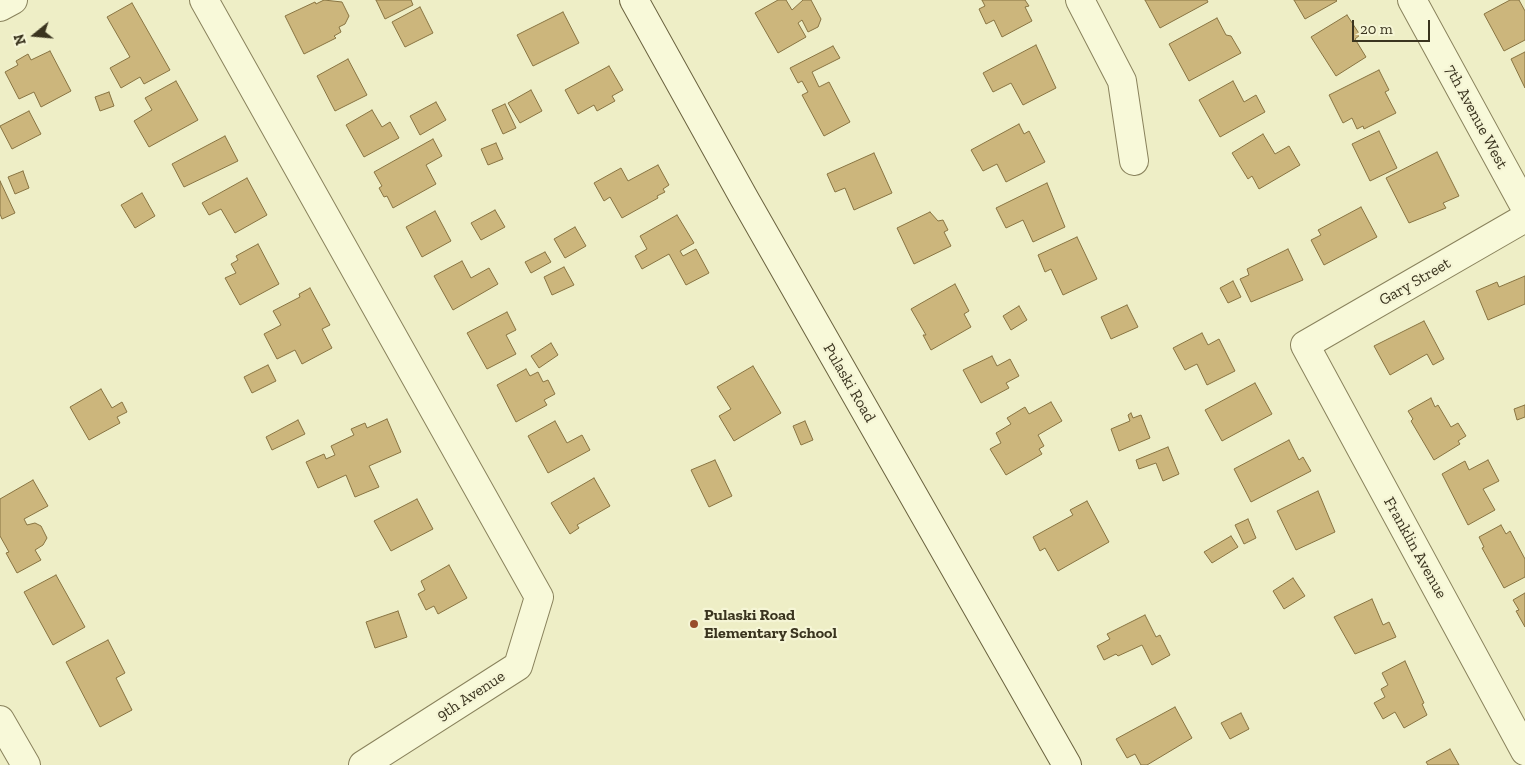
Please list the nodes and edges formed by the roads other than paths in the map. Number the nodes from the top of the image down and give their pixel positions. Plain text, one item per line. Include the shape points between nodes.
1 (12, 0) edge
2 (204, 0) edge
3 (634, 0) edge
4 (1080, 0) edge
5 (1412, 0) edge
6 (0, 7) edge
7 (1134, 161) dead end
8 (1525, 207) edge
9 (1525, 218) edge
10 (1305, 345) joint
11 (0, 720) edge
12 (1525, 750) edge
13 (26, 765) edge
14 (363, 765) edge
15 (1067, 765) edge

1 - 6 street
2 - 14 street, 9th Avenue via 539,597 518,666
3 - 15 street, Pulaski Road via 748,207
4 - 7 street via 1122,81
5 - 8 street, 7th Avenue West
9 - 10 street, Gary Street
10 - 12 street, Franklin Avenue
11 - 13 street

